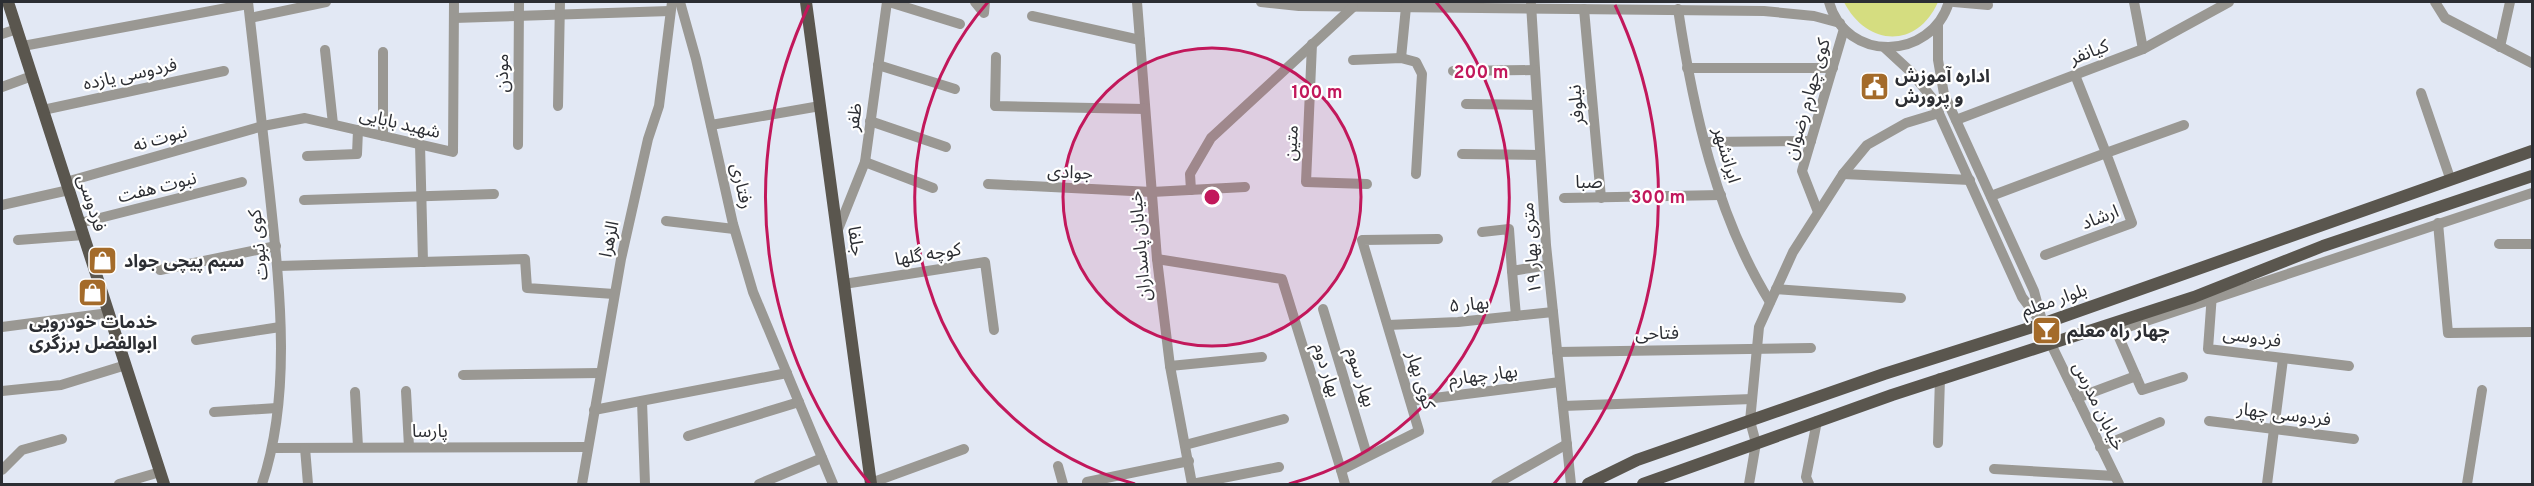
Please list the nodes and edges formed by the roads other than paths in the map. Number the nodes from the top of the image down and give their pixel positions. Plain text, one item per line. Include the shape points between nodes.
1 (8, 2) edge
2 (326, 2) edge
3 (454, 2) edge
4 (519, 2) edge
5 (560, 2) edge
6 (680, 2) edge
7 (806, 2) edge
8 (888, 2) edge
9 (975, 2) edge
10 (985, 2) edge
11 (1137, 2) edge
12 (1261, 2) edge
13 (1829, 2) edge
14 (1949, 2) edge
15 (1954, 2) edge
16 (2134, 2) edge
17 (2229, 2) edge
18 (2434, 2) edge
19 (2510, 2) edge
20 (248, 3) edge
21 (1531, 5) edge
22 (671, 6) edge
23 (1988, 6) dead end
24 (1353, 7) junction
25 (1406, 8) junction
26 (1584, 9) junction
27 (1678, 9) junction
28 (519, 15) junction
29 (560, 15) junction
30 (1032, 16) dead end
31 (250, 18) junction
32 (454, 18) junction
33 (960, 24) dead end
34 (1938, 24) junction
35 (1842, 26) junction
36 (17, 29) junction
37 (2, 34) edge
38 (1140, 40) junction
39 (1312, 44) junction
40 (23, 46) junction
41 (2500, 47) junction
42 (1885, 48) junction
43 (2143, 49) junction
44 (325, 50) dead end
45 (383, 52) dead end
46 (996, 57) dead end
47 (1401, 58) junction
48 (1353, 60) dead end
49 (2532, 63) edge
50 (878, 64) junction
51 (1687, 68) junction
52 (1833, 68) junction
53 (1535, 70) junction
54 (224, 71) dead end
55 (1453, 71) dead end
56 (2075, 75) junction
57 (32, 76) junction
58 (2, 87) edge
59 (955, 89) dead end
60 (2421, 93) dead end
61 (1466, 104) dead end
62 (1537, 105) junction
63 (558, 106) dead end
64 (820, 106) junction
65 (1145, 109) junction
66 (43, 110) junction
67 (1939, 113) junction
68 (1956, 120) junction
69 (870, 121) junction
70 (333, 124) junction
71 (711, 125) junction
72 (2184, 125) dead end
73 (262, 126) junction
74 (358, 130) junction
75 (383, 136) junction
76 (1811, 141) junction
77 (1706, 142) junction
78 (420, 144) junction
79 (518, 145) dead end
80 (946, 147) dead end
81 (2532, 151) edge
82 (2106, 153) junction
83 (1462, 154) dead end
84 (1540, 155) junction
85 (307, 156) dead end
86 (865, 162) junction
87 (1416, 174) dead end
88 (1843, 174) junction
89 (2532, 176) edge
90 (2450, 178) junction
91 (1970, 180) junction
92 (242, 182) dead end
93 (987, 184) dead end
94 (1367, 184) dead end
95 (68, 186) junction
96 (1245, 187) dead end
97 (933, 188) dead end
98 (1191, 190) junction
99 (1152, 192) junction
100 (2532, 192) edge
101 (494, 194) dead end
102 (1721, 195) junction
103 (1991, 196) junction
104 (421, 197) junction
105 (1564, 198) dead end
106 (1601, 198) junction
107 (304, 200) dead end
108 (2, 205) edge
109 (1818, 212) junction
110 (666, 221) dead end
111 (2438, 223) junction
112 (82, 229) junction
113 (735, 229) junction
114 (837, 232) junction
115 (1482, 232) dead end
116 (1438, 239) dead end
117 (18, 240) dead end
118 (2499, 244) dead end
119 (2532, 244) edge
120 (276, 246) junction
121 (2044, 255) dead end
122 (1157, 259) junction
123 (423, 262) junction
124 (1548, 265) junction
125 (278, 266) junction
126 (160, 270) dead end
127 (1512, 271) junction
128 (844, 284) junction
129 (1776, 289) junction
130 (614, 294) junction
131 (2212, 295) junction
132 (1901, 298) dead end
133 (1770, 302) junction
134 (1323, 309) dead end
135 (1553, 312) junction
136 (109, 313) junction
137 (1516, 316) junction
138 (2042, 324) junction
139 (1388, 325) junction
140 (2, 327) edge
141 (280, 327) junction
142 (2115, 327) junction
143 (993, 330) dead end
144 (2532, 332) edge
145 (196, 340) dead end
146 (2050, 342) junction
147 (1757, 348) junction
148 (1811, 348) dead end
149 (1557, 352) junction
150 (1262, 357) dead end
151 (2283, 359) junction
152 (126, 365) junction
153 (1170, 366) junction
154 (2349, 366) dead end
155 (600, 373) junction
156 (787, 373) junction
157 (463, 375) dead end
158 (2136, 376) junction
159 (2183, 377) dead end
160 (1940, 378) junction
161 (1560, 382) junction
162 (2482, 390) dead end
163 (406, 391) dead end
164 (2, 392) edge
165 (355, 392) dead end
166 (2077, 398) junction
167 (1752, 399) junction
168 (642, 400) junction
169 (1411, 401) junction
170 (799, 402) junction
171 (1563, 406) junction
172 (277, 408) junction
173 (594, 410) junction
174 (214, 412) dead end
175 (1284, 419) dead end
176 (1750, 421) junction
177 (1817, 421) junction
178 (2209, 421) dead end
179 (2160, 422) dead end
180 (2274, 430) junction
181 (688, 436) dead end
182 (62, 439) dead end
183 (2354, 439) dead end
184 (1938, 442) dead end
185 (1756, 443) junction
186 (1567, 444) junction
187 (1185, 445) junction
188 (358, 447) junction
189 (409, 447) junction
190 (588, 447) junction
191 (2100, 447) junction
192 (272, 448) junction
193 (305, 448) junction
194 (964, 449) dead end
195 (1368, 455) junction
196 (822, 458) junction
197 (1188, 461) junction
198 (1058, 466) dead end
199 (1279, 466) dead end
200 (1994, 469) dead end
201 (2, 470) edge
202 (1341, 470) junction
203 (2053, 472) junction
204 (162, 478) edge
205 (2117, 480) edge
206 (1087, 482) dead end
207 (119, 484) edge
208 (262, 484) edge
209 (308, 484) edge
210 (582, 484) edge
211 (645, 484) edge
212 (759, 484) edge
213 (833, 484) edge
214 (871, 484) edge
215 (1063, 484) edge
216 (1192, 484) edge
217 (1346, 484) edge
218 (1496, 484) edge
219 (1571, 484) edge
220 (1588, 484) edge
221 (1643, 484) edge
222 (1749, 484) edge
223 (1809, 484) edge
224 (2053, 484) edge
225 (2267, 484) edge
226 (2467, 484) edge

1 - 36 main road, فردوسی
2 - 31 street
3 - 32 street, شهید بابایی
4 - 28 street, موذن
5 - 29 street
6 - 71 street, رفتاری
7 - 64 main road, جلفا
8 - 33 street
8 - 50 street, ظفر
9 - 10 street via 984,13
11 - 38 street, خیابان پاسداران
12 - 24 street
13 - 35 street
14 - 34 street
15 - 23 street
16 - 43 street
17 - 43 street, کیانفر
18 - 41 street via 2445,18
19 - 41 street
20 - 31 street, کوی نبوت
20 - 40 street
21 - 25 street
21 - 26 street
21 - 53 street, ۱۹ متری بهار
22 - 29 street
22 - 130 street, الزهرا via 659,106 648,139
24 - 25 street
24 - 39 street
25 - 47 street
26 - 27 street
26 - 106 street, نیلوفر
27 - 35 street via 1814,16
27 - 51 street, ایرانشهر
28 - 29 street
28 - 32 street
28 - 79 street, موذن
29 - 63 street
30 - 38 street
31 - 73 street, کوی نبوت
32 - 78 street, شهید بابایی via 453,152
34 - 42 street via 1923,38 1905,46
34 - 68 street via 1938,60 1944,94
35 - 42 street via 1856,38
35 - 52 street, کوی چهارم رضوان
36 - 37 street
36 - 40 main road, فردوسی
38 - 65 street, خیابان پاسداران
39 - 94 street, متین via 1306,182
39 - 98 street via 1211,138 1190,174
40 - 57 main road, فردوسی
41 - 49 street
42 - 67 street via 1911,72
43 - 56 street, کیانفر
44 - 70 street
45 - 75 street
46 - 65 street via 994,106
47 - 48 street
47 - 87 street via 1416,62 1422,74
50 - 59 street
50 - 69 street, ظفر
51 - 52 street
51 - 77 street, ایرانشهر
52 - 76 street, کوی چهارم رضوان
53 - 55 street
53 - 62 street, ۱۹ متری بهار
54 - 66 street, فردوسی یازده
56 - 68 street, کیانفر
56 - 82 street, ارشاد
57 - 58 street
57 - 66 main road, فردوسی
60 - 90 street
61 - 62 street
62 - 84 street, ۱۹ متری بهار
64 - 71 street
64 - 114 main road, جلفا
65 - 99 street, خیابان پاسداران
66 - 95 main road, فردوسی
67 - 88 street via 1906,123 1867,145
67 - 91 street
68 - 103 street
69 - 80 street
69 - 86 street, ظفر
70 - 73 street, شهید بابایی via 305,118
70 - 74 street, شهید بابایی
71 - 113 street, رفتاری
72 - 82 street
73 - 95 street, نبوت نه
73 - 120 street, کوی نبوت
74 - 75 street, شهید بابایی
74 - 85 street via 357,153
75 - 78 street, شهید بابایی
76 - 77 street
76 - 109 street, کوی چهارم رضوان via 1802,171
77 - 102 street, ایرانشهر
78 - 104 street
81 - 90 main road, بلوار معلم
82 - 103 street
82 - 121 street, ارشاد via 2132,223
83 - 84 street
84 - 124 street, ۱۹ متری بهار
86 - 97 street
86 - 114 street, ظفر
88 - 91 street
88 - 109 street
89 - 131 main road via 2323,246
90 - 138 main road, بلوار معلم
91 - 138 street via 2022,297
92 - 112 street, نبوت هفت
93 - 99 street, جوادی
95 - 108 street, نبوت نه
95 - 112 main road, فردوسی
96 - 98 street, جوادی
98 - 99 street, جوادی
99 - 122 street, خیابان پاسداران
100 - 111 street
101 - 104 street
102 - 106 street, صبا
102 - 133 street, ایرانشهر via 1752,272
103 - 138 street via 2034,291
104 - 107 street
104 - 123 street
105 - 106 street, صبا
109 - 129 street
110 - 113 street
111 - 131 street
111 - 144 street via 2448,333
112 - 117 street, نبوت هفت
112 - 136 main road, فردوسی
113 - 156 street, رفتاری via 753,292
114 - 128 main road, جلفا
115 - 127 street via 1509,229
116 - 139 street, کوی بهار via 1362,240
118 - 119 street
120 - 125 street, کوی نبوت
120 - 126 street
122 - 153 street, خیابان پاسداران
122 - 202 street, بهار دوم via 1282,279
123 - 125 street
123 - 130 street via 525,259 527,288
124 - 127 street
124 - 135 street, ۱۹ متری بهار
125 - 141 street, کوی نبوت
127 - 137 street
128 - 143 street, کوچه گلها via 985,262
128 - 214 main road, جلفا
129 - 132 street
129 - 133 street
130 - 155 street, الزهرا
131 - 142 main road
131 - 151 street, فردوسی via 2208,349
133 - 147 street via 1759,327
134 - 195 street, بهار سوم
135 - 137 street, بهار ۵
135 - 149 street, ۱۹ متری بهار
136 - 140 street
136 - 152 main road, فردوسی
137 - 139 street, بهار ۵
138 - 146 main road
138 - 176 main road, بلوار معلم
139 - 169 street, کوی بهار
141 - 145 street
141 - 172 street, کوی نبوت
142 - 146 main road
142 - 158 street
146 - 160 main road
146 - 166 street, خیابان مدرس
147 - 148 street, فتاحی
147 - 149 street, فتاحی
147 - 167 street
149 - 161 street, ۱۹ متری بهار
150 - 153 street
151 - 154 street, فردوسی
151 - 180 street
152 - 164 street via 61,385
152 - 204 main road, فردوسی
153 - 187 street, خیابان پاسداران
155 - 157 street
155 - 173 street, الزهرا
156 - 168 street
156 - 170 street, رفتاری
158 - 159 street via 2144,391
158 - 166 street
160 - 177 main road
160 - 184 street
161 - 169 street, بهار چهارم
161 - 171 street, ۱۹ متری بهار
162 - 226 street
163 - 189 street
165 - 188 street
166 - 191 street, خیابان مدرس
167 - 171 street
167 - 176 street
168 - 173 street
168 - 211 street
169 - 195 street, کوی بهار via 1419,430
170 - 181 street
170 - 196 street, رفتاری
171 - 186 street, ۱۹ متری بهار
172 - 174 street
172 - 192 street, کوی نبوت
173 - 190 street, الزهرا
175 - 187 street
176 - 185 street
176 - 220 main road, بلوار معلم via 1637,460
177 - 185 main road
177 - 223 street via 1806,477
178 - 180 street, فردوسی چهار
179 - 191 street
180 - 183 street, فردوسی چهار
180 - 225 street
182 - 201 street via 22,450
185 - 221 main road
185 - 222 street
186 - 218 street
186 - 219 street, ۱۹ متری بهار
187 - 197 street, خیابان پاسداران
188 - 189 street, پارسا
188 - 193 street, پارسا
189 - 190 street, پارسا
190 - 210 street, الزهرا
191 - 205 street, خیابان مدرس
192 - 193 street, پارسا
192 - 208 street, کوی نبوت
193 - 209 street
194 - 214 street
195 - 202 street, کوی بهار
196 - 212 street
196 - 213 street, رفتاری
197 - 206 street
197 - 216 street, خیابان پاسداران
198 - 215 street
199 - 216 street
200 - 203 street
202 - 217 street
203 - 205 street
203 - 224 street
204 - 207 street

